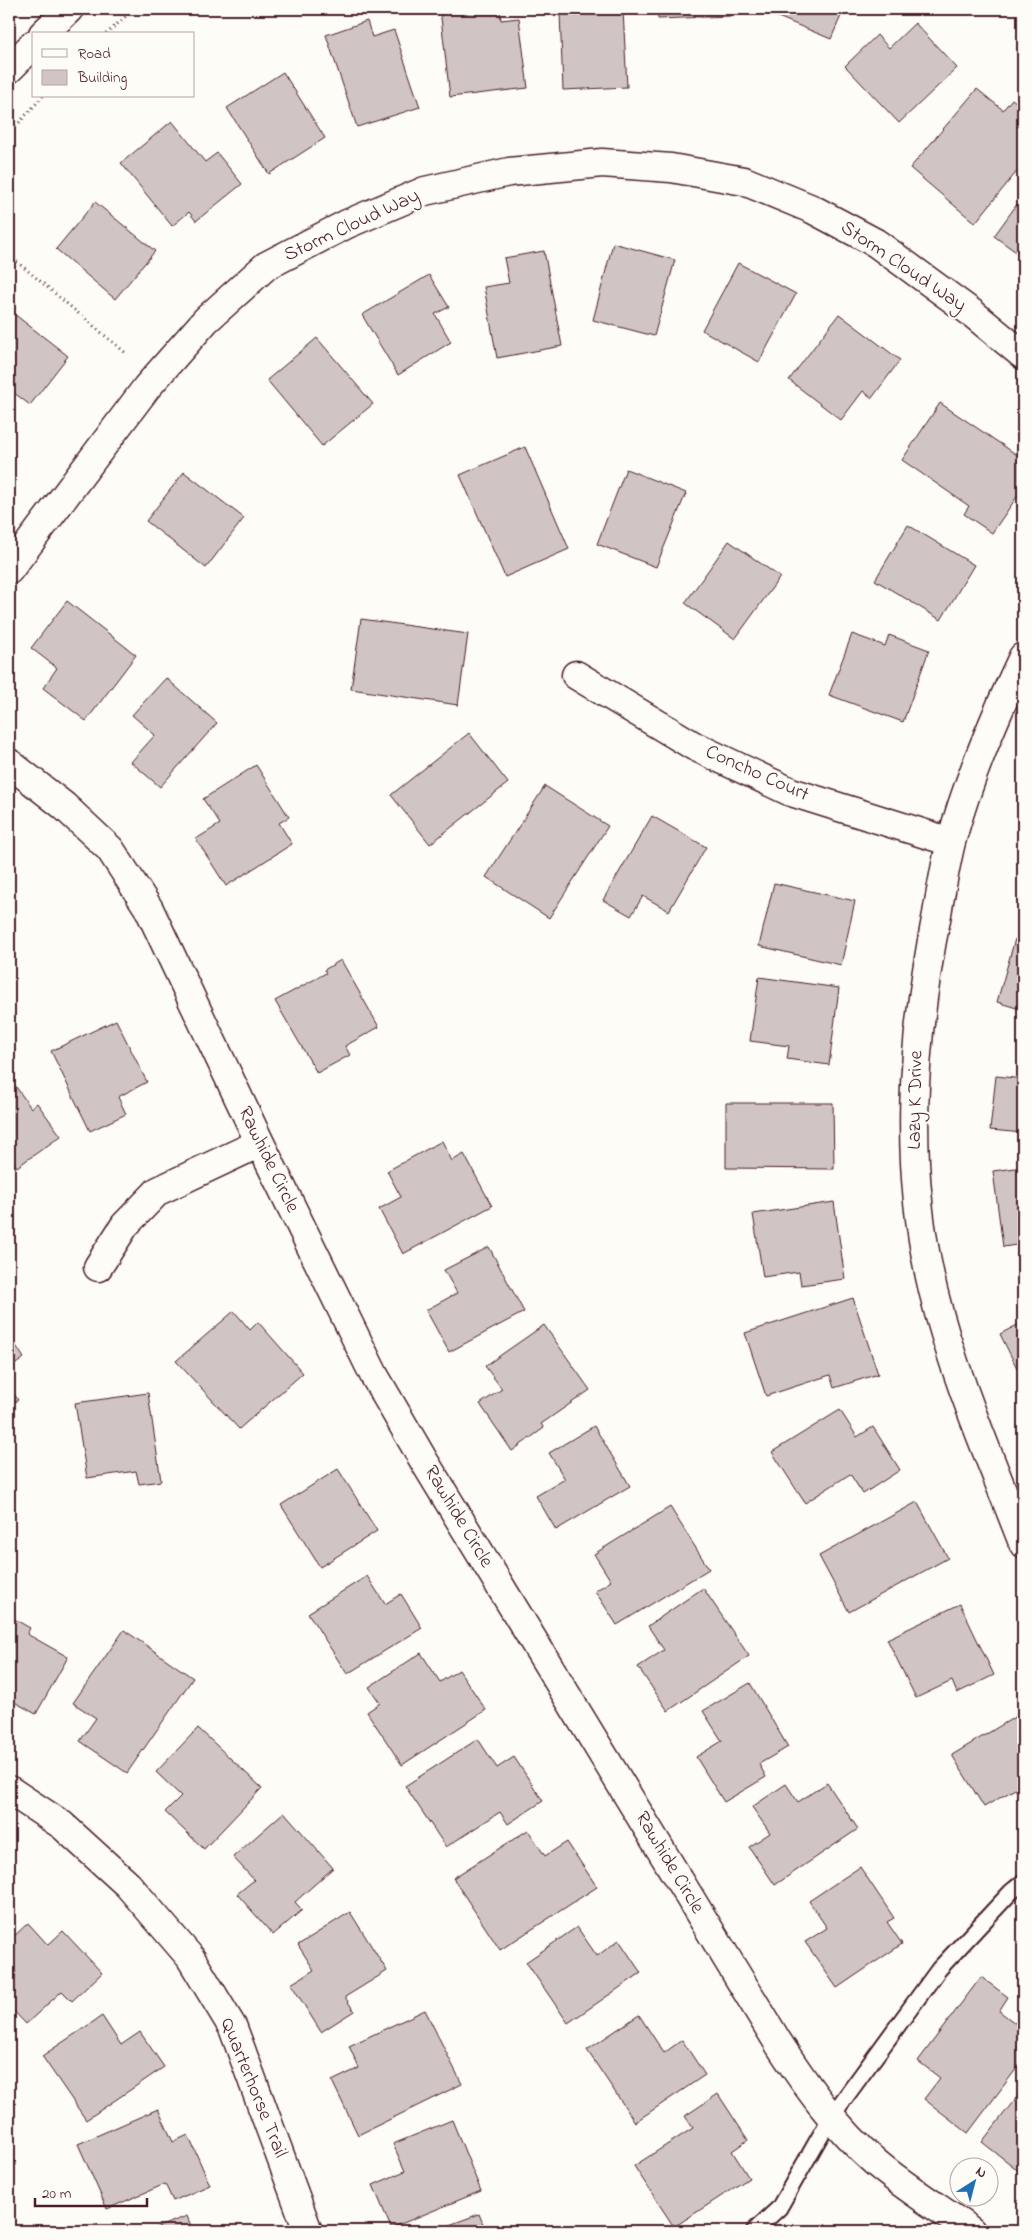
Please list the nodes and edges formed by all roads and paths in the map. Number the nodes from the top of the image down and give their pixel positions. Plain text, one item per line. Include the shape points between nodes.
1 (69, 9) edge
2 (134, 9) edge
3 (46, 32) edge
4 (108, 32) edge
5 (32, 46) edge
6 (9, 69) edge
7 (41, 98) edge
8 (9, 134) edge
9 (9, 255) edge
10 (127, 354) dead end
11 (1023, 355) edge
12 (9, 570) edge
13 (1023, 657) edge
14 (576, 675) dead end
15 (9, 763) edge
16 (951, 842) junction
17 (260, 1143) junction
18 (98, 1267) dead end
19 (1023, 1543) edge
20 (9, 1790) edge
21 (1023, 1882) edge
22 (831, 2116) junction
23 (308, 2231) edge
24 (754, 2231) edge
25 (971, 2231) edge

1 - 3 street
2 - 4 path
5 - 6 street
7 - 8 path
9 - 10 path
11 - 12 street, Storm Cloud Way via 876,243 812,209 744,181 670,168 602,163 509,172 425,192 347,224 266,266 206,320 154,380
13 - 16 street, Lazy K Drive via 982,751
14 - 16 street, Concho Court via 694,746 791,792
15 - 17 street, Rawhide Circle via 64,806 110,849 149,909
16 - 19 street, Lazy K Drive via 927,963 918,1032 913,1145 924,1245 934,1291 965,1392
17 - 18 street via 158,1192 125,1225
17 - 22 street, Rawhide Circle via 374,1375 424,1461 779,2044
20 - 23 street, Quarterhorse Trail via 62,1825 128,1885 190,1957 234,2028
21 - 22 lane via 939,1969
22 - 24 lane via 779,2208
22 - 25 street, Rawhide Circle via 875,2162

